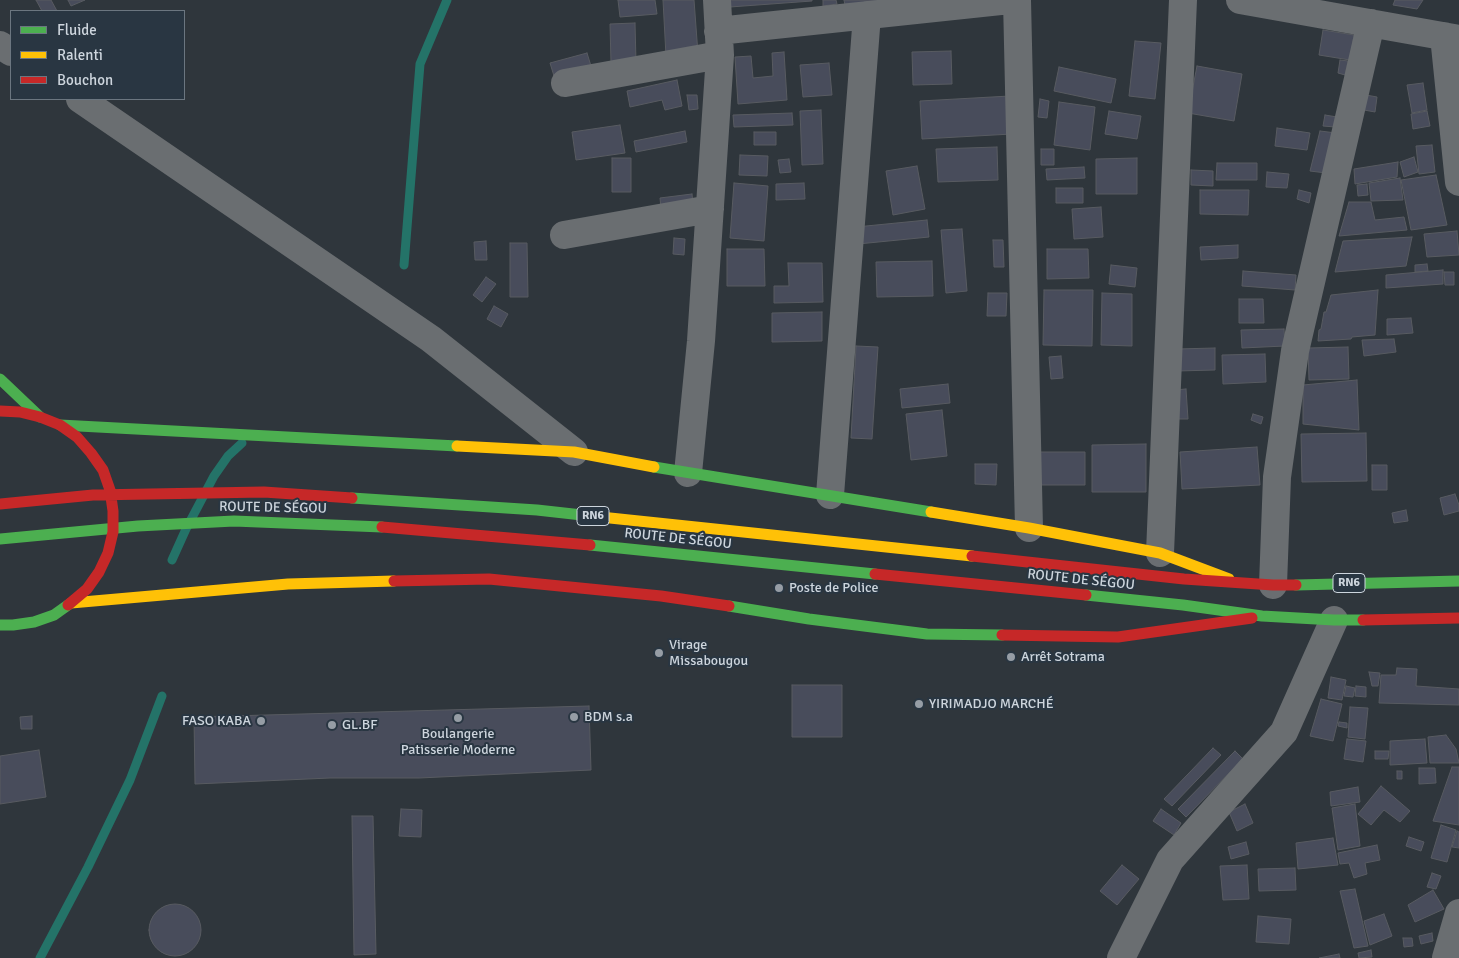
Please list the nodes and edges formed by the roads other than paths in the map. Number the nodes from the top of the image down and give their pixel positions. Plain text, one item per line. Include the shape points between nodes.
1 (717, 0) edge
2 (1010, 0) edge
3 (1017, 0) edge
4 (1183, 0) edge
5 (1240, 0) edge
6 (867, 15) junction
7 (1371, 23) junction
8 (1452, 37) edge
9 (719, 43) junction
10 (565, 83) dead end
11 (81, 100) edge
12 (1459, 182) edge
13 (710, 209) junction
14 (564, 235) dead end
15 (0, 379) edge
16 (0, 411) edge
17 (40, 417) junction
18 (60, 426) junction
19 (574, 452) junction
20 (688, 473) junction
21 (830, 495) junction
22 (0, 504) edge
23 (1029, 528) junction
24 (0, 538) edge
25 (1160, 553) junction
26 (1459, 582) edge
27 (1240, 583) junction
28 (1273, 585) junction
29 (72, 603) junction
30 (1262, 616) junction
31 (1459, 618) edge
32 (1334, 620) junction
33 (0, 625) edge
34 (1459, 913) edge
35 (1121, 958) edge
36 (1446, 958) edge

1 - 9 street
2 - 6 street
3 - 23 street
4 - 25 street
5 - 7 street
6 - 9 street
6 - 21 street
7 - 8 street
7 - 28 street via 1295,351 1277,477
8 - 12 street
9 - 10 street
9 - 13 street
11 - 19 street via 432,339
13 - 14 street
13 - 20 street
15 - 17 main road
16 - 17 main road
17 - 18 main road
18 - 19 main road, ROUTE DE SÉGOU
18 - 29 main road via 77,437 103,470 114,511 113,532 100,572
19 - 20 main road, ROUTE DE SÉGOU
20 - 21 main road, ROUTE DE SÉGOU
21 - 23 main road, ROUTE DE SÉGOU
22 - 27 main road, ROUTE DE SÉGOU / RN6 via 93,495 264,492 537,510
23 - 25 main road, ROUTE DE SÉGOU
24 - 30 main road, ROUTE DE SÉGOU / RN6 via 234,521 362,525 632,549
25 - 27 main road, ROUTE DE SÉGOU
26 - 28 main road, ROUTE DE SÉGOU / RN6
27 - 28 main road, ROUTE DE SÉGOU / RN6
29 - 30 main road, ROUTE DE SÉGOU via 288,584 489,579 661,596 927,634 1118,637
29 - 33 main road via 54,615 34,622
30 - 32 main road, ROUTE DE SÉGOU / RN6
31 - 32 main road, ROUTE DE SÉGOU / RN6
32 - 35 street via 1284,732 1170,860
34 - 36 street

